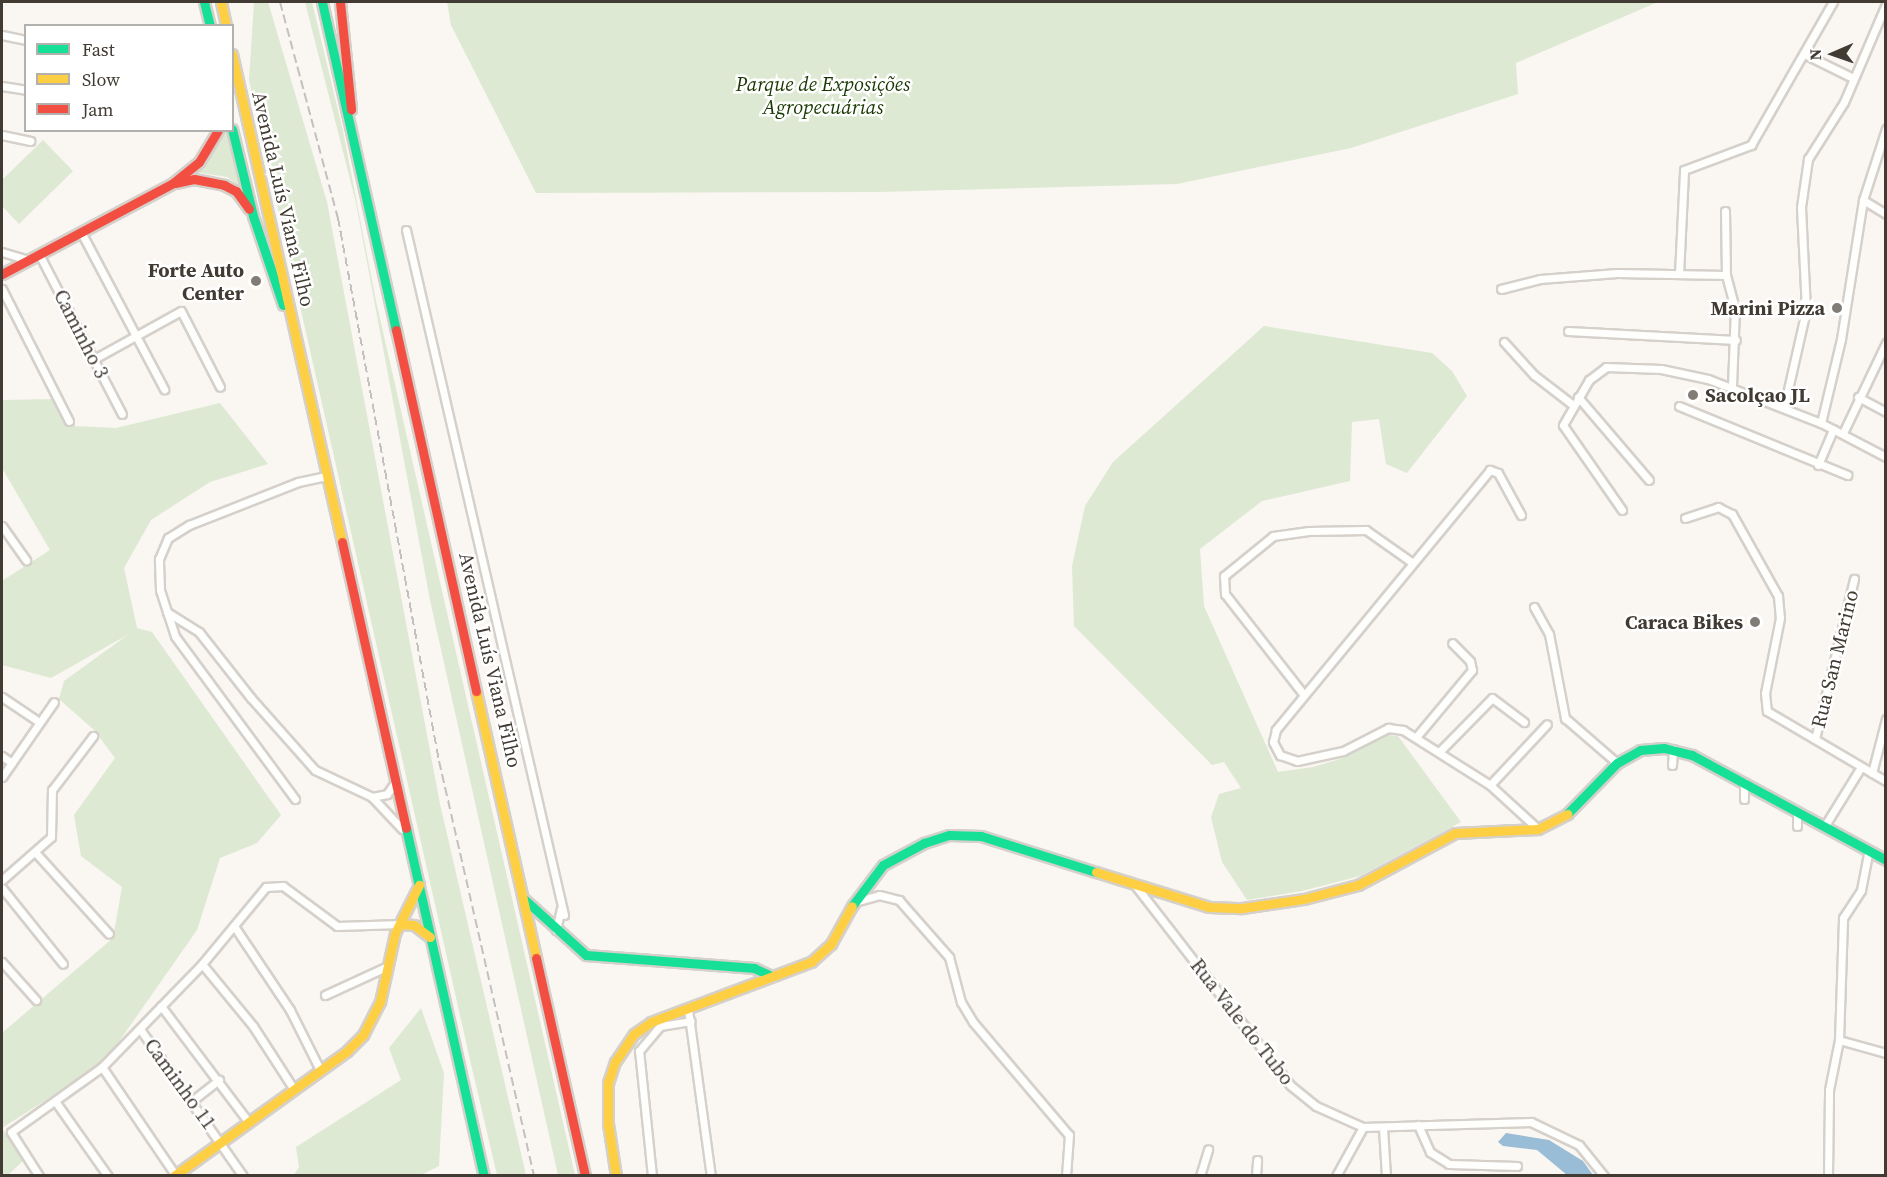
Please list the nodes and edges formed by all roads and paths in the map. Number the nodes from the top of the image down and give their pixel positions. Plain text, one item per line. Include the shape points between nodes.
1 (204, 2) edge
2 (221, 2) edge
3 (322, 2) edge
4 (340, 2) edge
5 (1833, 2) edge
6 (1886, 4) edge
7 (210, 24) edge
8 (226, 24) edge
9 (2, 35) edge
10 (24, 40) edge
11 (1804, 54) junction
12 (234, 63) edge
13 (1853, 78) junction
14 (2, 86) edge
15 (24, 90) edge
16 (1886, 129) edge
17 (217, 132) edge
18 (233, 132) edge
19 (2, 135) edge
20 (30, 141) dead end
21 (356, 153) junction
22 (173, 183) junction
23 (1863, 200) junction
24 (1725, 211) dead end
25 (1886, 214) edge
26 (253, 216) junction
27 (406, 230) dead end
28 (81, 232) junction
29 (2, 252) edge
30 (39, 254) junction
31 (28, 260) junction
32 (2, 274) edge
33 (1679, 274) junction
34 (1726, 274) junction
35 (2, 289) edge
36 (1501, 289) dead end
37 (1568, 331) dead end
38 (136, 336) junction
39 (1736, 340) junction
40 (1504, 342) dead end
41 (1886, 343) edge
42 (299, 351) junction
43 (94, 359) junction
44 (1732, 386) junction
45 (220, 387) dead end
46 (164, 389) dead end
47 (1578, 397) junction
48 (1858, 397) junction
49 (1573, 405) junction
50 (1679, 406) dead end
51 (1784, 407) junction
52 (1886, 412) edge
53 (122, 414) dead end
54 (69, 421) dead end
55 (1821, 423) junction
56 (1833, 429) junction
57 (1844, 433) junction
58 (1886, 457) edge
59 (1818, 465) junction
60 (1847, 475) dead end
61 (326, 476) junction
62 (1648, 480) dead end
63 (1622, 510) dead end
64 (1521, 515) dead end
65 (1685, 518) dead end
66 (2, 526) edge
67 (26, 560) dead end
68 (1413, 563) junction
69 (1854, 579) dead end
70 (1534, 607) dead end
71 (167, 612) junction
72 (1452, 643) dead end
73 (1304, 695) junction
74 (2, 697) edge
75 (54, 702) dead end
76 (1886, 719) edge
77 (39, 722) junction
78 (1524, 722) dead end
79 (1547, 724) dead end
80 (1417, 735) junction
81 (93, 736) dead end
82 (1815, 739) junction
83 (1673, 749) junction
84 (1440, 751) junction
85 (2, 756) edge
86 (12, 763) junction
87 (1617, 763) junction
88 (1672, 765) dead end
89 (1861, 767) junction
90 (1872, 773) junction
91 (2, 777) edge
92 (396, 780) junction
93 (1886, 781) edge
94 (1744, 782) junction
95 (1490, 785) junction
96 (372, 797) junction
97 (295, 799) dead end
98 (1744, 799) dead end
99 (1797, 811) junction
100 (1797, 826) dead end
101 (1824, 827) junction
102 (1538, 828) junction
103 (412, 850) junction
104 (35, 852) junction
105 (1869, 854) junction
106 (1886, 860) edge
107 (2, 880) edge
108 (419, 885) junction
109 (1135, 885) junction
110 (2, 888) edge
111 (524, 899) junction
112 (854, 902) junction
113 (400, 924) junction
114 (234, 926) junction
115 (556, 930) junction
116 (109, 934) dead end
117 (430, 937) junction
118 (2, 962) edge
119 (63, 964) dead end
120 (202, 964) junction
121 (386, 967) junction
122 (770, 975) junction
123 (325, 995) dead end
124 (36, 1000) dead end
125 (161, 1006) junction
126 (688, 1009) junction
127 (691, 1021) junction
128 (140, 1029) junction
129 (1839, 1040) junction
130 (1886, 1053) edge
131 (102, 1067) junction
132 (320, 1070) junction
133 (219, 1080) junction
134 (293, 1088) junction
135 (193, 1100) junction
136 (55, 1101) junction
137 (247, 1120) junction
138 (1418, 1125) junction
139 (1363, 1127) junction
140 (1383, 1128) junction
141 (220, 1139) junction
142 (1208, 1149) dead end
143 (1257, 1160) dead end
144 (1517, 1166) dead end
145 (175, 1175) edge
146 (39, 1176) edge
147 (108, 1176) edge
148 (243, 1176) edge
149 (484, 1176) edge
150 (585, 1176) edge
151 (616, 1176) edge
152 (652, 1176) edge
153 (711, 1176) edge
154 (1066, 1176) edge
155 (1200, 1176) edge
156 (1256, 1176) edge
157 (1336, 1176) edge
158 (1386, 1176) edge
159 (1604, 1176) edge
160 (1828, 1176) edge

1 - 7 main road
2 - 8 main road
3 - 21 main road, Avenida Luís Viana Filho
4 - 21 main road, Avenida Luís Viana Filho
5 - 11 street
6 - 13 street
9 - 10 street
11 - 13 street
11 - 33 street via 1751,145 1684,170
12 - 42 main road, Avenida Luís Viana Filho
13 - 51 street via 1840,108 1812,149 1803,178 1806,310
14 - 15 street
16 - 23 street
17 - 22 main road via 199,162
18 - 26 main road, Avenida Luís Viana Filho
19 - 20 street
21 - 111 main road, Avenida Luís Viana Filho
22 - 26 main road via 194,179 224,184 236,191
22 - 28 main road
23 - 25 street
23 - 55 street via 1841,339
24 - 34 street
26 - 42 main road, Avenida Luís Viana Filho
27 - 115 street via 525,734 563,912
28 - 30 main road
28 - 38 street
29 - 31 street
30 - 31 main road
30 - 43 street, Caminho 3
31 - 32 main road
33 - 34 street
33 - 36 street via 1617,273 1540,279
34 - 39 street via 1735,308
35 - 54 street
37 - 39 street
38 - 43 street
38 - 45 street via 181,311
38 - 46 street
39 - 44 street
40 - 49 street via 1534,375
41 - 48 street
42 - 61 main road, Avenida Luís Viana Filho
43 - 53 street, Caminho 3
44 - 47 street via 1661,369 1614,366 1601,369
44 - 51 street
47 - 49 street
47 - 62 street
48 - 52 street
48 - 57 street
49 - 63 street via 1564,428
50 - 59 street
51 - 55 street
55 - 56 street
56 - 57 street
56 - 59 street
57 - 58 street
59 - 60 street
61 - 71 street via 298,482 189,525 168,538 159,560 159,580
61 - 92 main road, Avenida Luís Viana Filho
64 - 68 street via 1498,473 1490,470
65 - 82 street via 1718,507 1732,514 1741,527 1780,605 1765,693 1767,711
66 - 67 street
68 - 73 street
68 - 73 street via 1366,530 1309,531 1274,536 1236,562 1224,576 1225,594
69 - 82 street, Rua San Marino
70 - 87 street via 1549,634 1565,718
71 - 96 street via 200,632 251,698 315,770
71 - 97 street via 187,655
72 - 80 street via 1470,661 1472,670
73 - 80 street via 1273,736 1280,755 1288,760 1336,753 1388,728
74 - 77 street
75 - 77 street
76 - 90 street
77 - 86 street
78 - 84 street via 1492,698
79 - 95 street
80 - 84 street
81 - 104 street via 52,790 52,834
82 - 89 street
83 - 87 main road via 1639,748
83 - 88 street
83 - 94 main road
84 - 95 street
85 - 86 street
86 - 91 street
87 - 102 main road via 1578,807 1560,821
89 - 90 street
89 - 101 street
90 - 93 street
92 - 96 street via 387,794
92 - 103 main road, Avenida Luís Viana Filho
94 - 98 street
94 - 99 main road
95 - 102 street
96 - 103 street via 396,818
99 - 100 street
99 - 101 main road
101 - 105 main road
102 - 109 main road via 1455,833 1358,885 1304,899 1221,909
103 - 108 main road, Avenida Luís Viana Filho
104 - 107 street
104 - 116 street
105 - 106 main road
105 - 129 street via 1861,890 1843,918
108 - 113 main road
108 - 117 main road, Avenida Luís Viana Filho
109 - 112 main road via 981,836 949,835 924,843 883,865
109 - 139 street, Rua Vale do Tubo via 1298,1094
110 - 119 street
111 - 115 main road
111 - 150 main road, Avenida Luís Viana Filho
112 - 122 main road via 820,955 811,962
112 - 154 street via 879,895 899,900 949,957 961,1002 973,1022 1069,1135
113 - 114 street via 337,926 279,884 266,887
113 - 117 main road via 414,925
113 - 121 main road
114 - 120 street
114 - 132 street via 287,1005
115 - 122 main road via 577,949 592,956 754,968
117 - 149 main road, Avenida Luís Viana Filho
118 - 124 street
120 - 125 street
120 - 134 street via 253,1026
121 - 123 street
121 - 132 main road via 374,1020 347,1052
122 - 126 main road via 767,981
125 - 128 street
125 - 133 street
126 - 127 street
126 - 151 main road via 643,1027 626,1042 615,1062 607,1094
127 - 152 street via 660,1026 639,1051
127 - 153 street
128 - 131 street
128 - 135 street, Caminho 11
129 - 130 street
129 - 160 street via 1829,1090
131 - 136 street
131 - 145 street
132 - 134 main road
133 - 135 street
133 - 137 street
134 - 137 main road
135 - 141 street, Caminho 11
136 - 146 street via 20,1124 11,1137
136 - 147 street
137 - 141 main road
138 - 140 street, Rua Vale do Tubo
138 - 144 street via 1430,1152 1449,1164
138 - 159 street, Rua Vale do Tubo via 1531,1122 1579,1145
139 - 140 street, Rua Vale do Tubo
139 - 157 street
140 - 158 street
141 - 145 main road
141 - 148 street, Caminho 11
142 - 155 street
143 - 156 street

